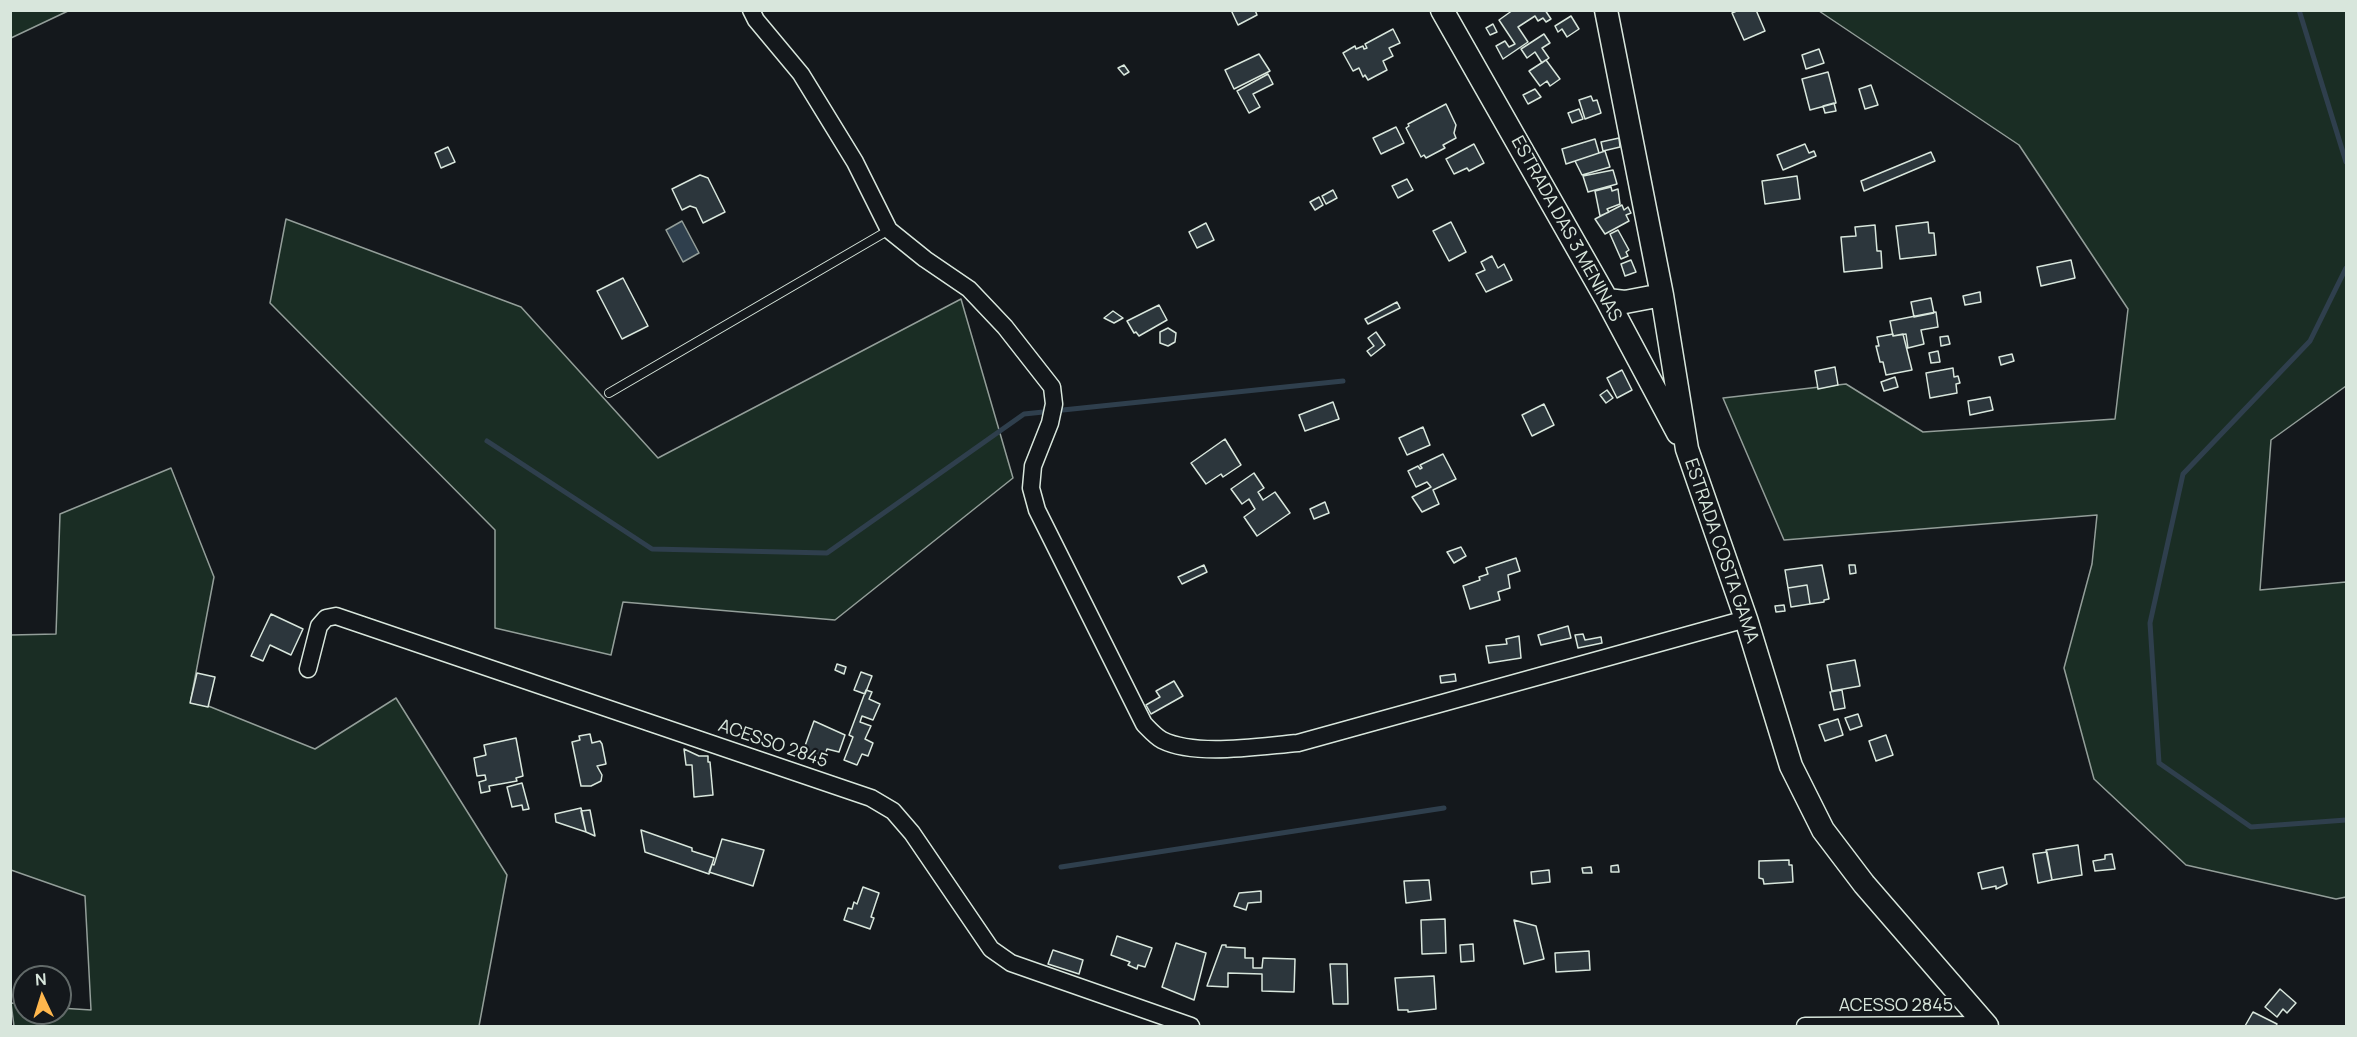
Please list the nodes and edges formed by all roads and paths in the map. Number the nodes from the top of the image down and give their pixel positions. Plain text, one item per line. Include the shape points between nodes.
1 (752, 10) edge
2 (1442, 10) edge
3 (1606, 10) edge
4 (889, 230) junction
5 (1662, 295) junction
6 (1607, 300) junction
7 (609, 393) dead end
8 (1687, 449) junction
9 (1746, 620) junction
10 (308, 669) dead end
11 (1191, 1026) edge
12 (1805, 1026) edge
13 (1987, 1026) edge

1 - 4 street via 801,74 855,162
2 - 6 main road, ESTRADA DAS 3 MENINAS
3 - 5 main road, ESTRADA COSTA GAMA
4 - 7 lane
4 - 9 street via 969,289 1052,387 1050,423 1033,466 1031,488 1037,510 1144,724 1161,739 1183,747 1234,749 1298,743
5 - 6 main road via 1625,302
5 - 8 main road, ESTRADA COSTA GAMA
6 - 8 main road, ESTRADA DAS 3 MENINAS
8 - 9 main road, ESTRADA COSTA GAMA
9 - 13 main road, ESTRADA COSTA GAMA via 1791,766 1823,830 1864,884
10 - 11 street, ACESSO 2845 via 319,626 326,618 336,616 871,798 893,811 912,832 991,949 1011,963
12 - 13 street, ACESSO 2845

